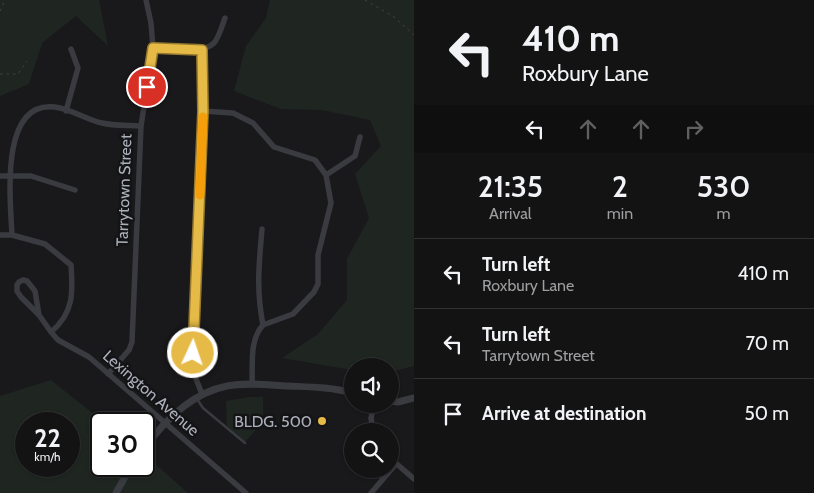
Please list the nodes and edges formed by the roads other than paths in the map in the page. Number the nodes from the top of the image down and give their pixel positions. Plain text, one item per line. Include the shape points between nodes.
1 (146, 0) edge
2 (225, 18) dead end
3 (153, 48) junction
4 (71, 49) dead end
5 (202, 50) junction
6 (66, 111) junction
7 (203, 111) junction
8 (140, 126) junction
9 (360, 137) dead end
10 (0, 176) edge
11 (8, 176) junction
12 (326, 176) junction
13 (75, 190) dead end
14 (262, 229) dead end
15 (12, 235) junction
16 (2, 237) edge
17 (39, 315) junction
18 (263, 325) junction
19 (50, 332) junction
20 (108, 374) junction
21 (252, 384) junction
22 (344, 390) edge
23 (199, 396) junction
24 (414, 398) edge
25 (399, 402) edge
26 (166, 423) junction
27 (155, 436) edge
28 (244, 443) dead end
29 (399, 466) edge
30 (125, 477) edge
31 (379, 478) edge
32 (414, 478) edge
33 (116, 493) edge
34 (246, 493) edge
35 (371, 493) edge

1 - 3 street, Tarrytown Street
2 - 5 street via 214,43
3 - 5 street
3 - 8 street, Tarrytown Street
4 - 6 street via 78,68
5 - 7 street
6 - 8 street via 103,124
6 - 11 street via 58,107 36,108 23,116 12,137
7 - 12 street via 233,113 253,123 274,147 315,160
7 - 23 street via 192,369
8 - 20 street, Tarrytown Street via 132,342
9 - 12 street via 355,156
10 - 11 street
11 - 13 street via 31,176
11 - 15 street
12 - 18 street via 331,203 318,254 318,284 293,314
14 - 18 street via 258,280
15 - 16 street
15 - 19 street via 45,244 71,265 72,287 67,314
17 - 17 street, Lexington Avenue via 35,291 22,280 17,285 17,292
17 - 19 street, Lexington Avenue
18 - 21 street via 254,339
19 - 20 street, Lexington Avenue via 69,348 89,357
20 - 26 street, Lexington Avenue
21 - 22 street
21 - 23 street via 227,386
23 - 26 street
23 - 28 lane via 203,408
24 - 25 street
26 - 27 street
26 - 34 street, Lexington Avenue
29 - 32 street
30 - 33 street
31 - 35 street

